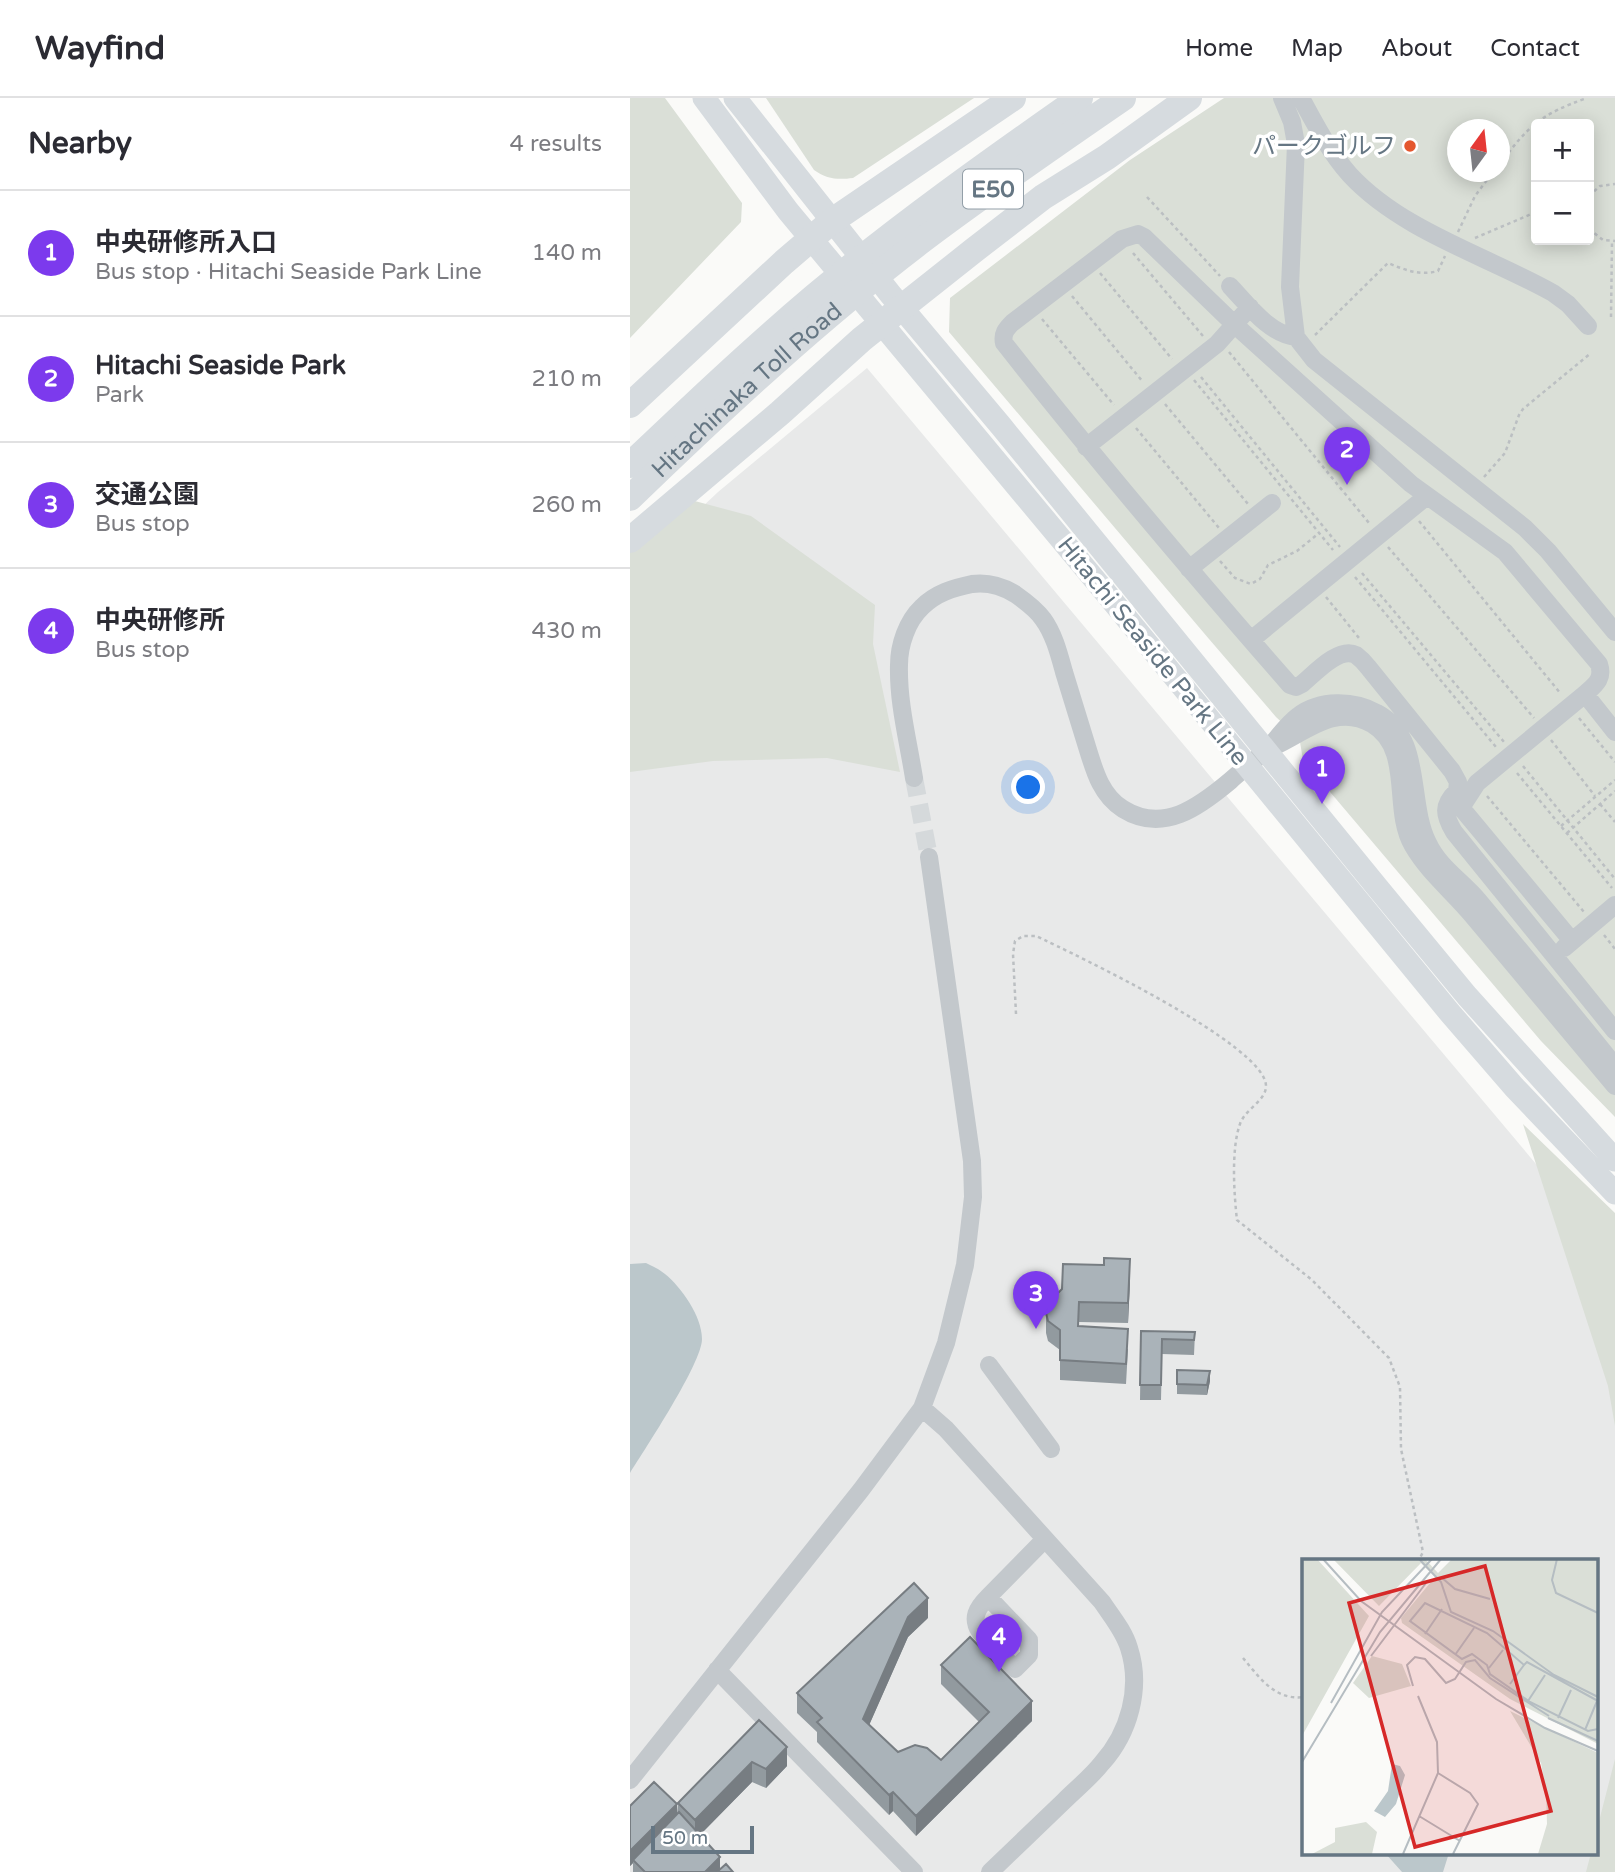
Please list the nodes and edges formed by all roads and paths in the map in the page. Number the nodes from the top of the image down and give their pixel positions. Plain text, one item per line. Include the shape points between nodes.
1 (704, 98) edge
2 (735, 98) edge
3 (1013, 98) edge
4 (1080, 98) edge
5 (1123, 98) edge
6 (1189, 98) edge
7 (1282, 98) edge
8 (1301, 98) edge
9 (1587, 98) edge
10 (1510, 152) edge
11 (1486, 182) edge
12 (1615, 184) edge
13 (1594, 192) edge
14 (1147, 197) dead end
15 (1531, 214) edge
16 (838, 229) junction
17 (1594, 235) edge
18 (1122, 239) junction
19 (1614, 241) edge
20 (817, 246) junction
21 (1459, 246) junction
22 (1094, 265) dead end
23 (1230, 286) joint
24 (878, 298) junction
25 (1250, 307) junction
26 (1611, 317) dead end
27 (1234, 324) junction
28 (1588, 326) dead end
29 (1298, 340) junction
30 (1217, 344) junction
31 (1591, 353) dead end
32 (1186, 367) junction
33 (630, 405) edge
34 (1086, 447) junction
35 (630, 465) edge
36 (1474, 489) junction
37 (1427, 496) junction
38 (630, 498) edge
39 (1272, 503) dead end
40 (1410, 510) junction
41 (1319, 533) junction
42 (1379, 535) junction
43 (630, 540) edge
44 (1340, 547) dead end
45 (1213, 549) junction
46 (1333, 550) dead end
47 (1189, 569) junction
48 (1362, 573) dead end
49 (1355, 577) dead end
50 (1615, 632) edge
51 (1251, 640) junction
52 (1585, 694) junction
53 (1562, 695) dead end
54 (1579, 718) dead end
55 (1535, 719) dead end
56 (1615, 732) edge
57 (1551, 740) dead end
58 (1506, 745) dead end
59 (1498, 749) dead end
60 (1265, 750) junction
61 (1615, 762) edge
62 (1247, 766) junction
63 (1523, 766) dead end
64 (1517, 773) dead end
65 (914, 778) tunnel mouth
66 (1615, 780) edge
67 (1615, 791) edge
68 (1595, 796) junction
69 (1461, 797) junction
70 (1600, 804) junction
71 (1446, 819) junction
72 (1567, 820) junction
73 (1615, 822) edge
74 (1561, 826) junction
75 (1573, 828) junction
76 (1414, 830) junction
77 (1567, 834) junction
78 (929, 858) tunnel mouth
79 (1615, 879) edge
80 (1614, 897) edge
81 (1572, 941) junction
82 (1554, 956) junction
83 (1016, 1014) dead end
84 (1615, 1031) edge
85 (1615, 1066) edge
86 (1615, 1086) edge
87 (1615, 1160) edge
88 (1615, 1193) edge
89 (989, 1365) dead end
90 (922, 1408) junction
91 (1051, 1449) dead end
92 (1045, 1539) junction
93 (1420, 1559) edge
94 (988, 1597) dead end
95 (1243, 1658) dead end
96 (717, 1670) junction
97 (1302, 1697) edge
98 (630, 1780) edge
99 (914, 1872) edge
100 (990, 1872) edge

1 - 20 main road, Hitachi Seaside Park Line
2 - 16 main road, Hitachi Seaside Park Line
3 - 16 highway
4 - 24 highway, E50 via 910,220
5 - 24 highway, E50 via 923,239
6 - 24 highway via 1107,157
7 - 29 street via 1296,144 1290,287
8 - 21 street via 1348,172 1368,193
9 - 10 path via 1540,118
11 - 21 path via 1475,196
12 - 13 path
14 - 23 path
15 - 21 path
16 - 20 highway
16 - 24 main road, Hitachi Seaside Park Line
17 - 19 path
18 - 27 street via 1138,234 1144,237
18 - 30 path via 1205,338
18 - 34 street via 1012,323 1003,337
19 - 26 path
20 - 24 main road, Hitachi Seaside Park Line
20 - 33 highway
21 - 28 street via 1553,293
21 - 29 path via 1438,271 1428,274 1388,263 1319,333
22 - 32 path via 1172,359
23 - 25 street
24 - 35 highway, Hitachinaka Toll Road / E50 via 775,330
24 - 38 highway, Hitachinaka Toll Road / E50 via 719,412
24 - 43 highway
24 - 60 main road, Hitachi Seaside Park Line
24 - 62 main road, Hitachi Seaside Park Line
25 - 27 street
25 - 29 street via 1276,330
27 - 30 street
27 - 37 street
29 - 36 street via 1314,360
30 - 32 street
30 - 42 path via 1230,352
31 - 36 path via 1518,415 1505,453
32 - 34 street
32 - 41 path
32 - 44 path via 1202,378
34 - 47 street
36 - 50 street via 1548,551
37 - 40 street
37 - 52 street via 1505,552 1599,664 1599,682
39 - 45 street
40 - 42 street
40 - 53 path
41 - 45 path via 1297,551 1268,565 1251,584 1229,573
41 - 46 path
42 - 51 street
42 - 55 path
45 - 47 street
47 - 51 street
48 - 58 path
49 - 59 path
51 - 69 street via 1296,687 1339,653 1356,655 1452,771
52 - 56 street
52 - 69 street
54 - 61 path
57 - 68 path
60 - 62 street
60 - 76 street via 1312,708 1348,704 1376,712 1393,725 1405,744
60 - 87 main road, Hitachi Seaside Park Line via 1467,996
62 - 65 street via 1205,802 1179,816 1147,818 1125,810 1104,790 1044,620 1010,591 976,584 940,594 915,614 907,627 898,684
62 - 88 main road, Hitachi Seaside Park Line via 1505,1077
63 - 72 path
64 - 74 path
66 - 68 path
67 - 70 path
68 - 72 path
69 - 71 street via 1450,798
69 - 81 street via 1464,814
70 - 73 path
70 - 75 path
71 - 76 street
71 - 82 street
72 - 74 path
72 - 75 path
74 - 77 path
75 - 77 path
75 - 79 path
76 - 85 street via 1474,895
76 - 86 street via 1422,860
77 - 80 path
78 - 90 street via 968,1125 972,1196 959,1294
80 - 81 street
81 - 82 street
82 - 84 street
83 - 93 path via 1015,941 1036,936 1150,993 1246,1056 1264,1074 1266,1088 1239,1126 1237,1220 1312,1280 1389,1358 1400,1387 1401,1449 1423,1552
89 - 91 street
90 - 92 street
90 - 96 street
92 - 94 street
92 - 100 street via 1118,1624 1134,1669 1134,1695 1118,1742 1102,1763
95 - 97 path via 1276,1694
96 - 98 street
96 - 99 street

